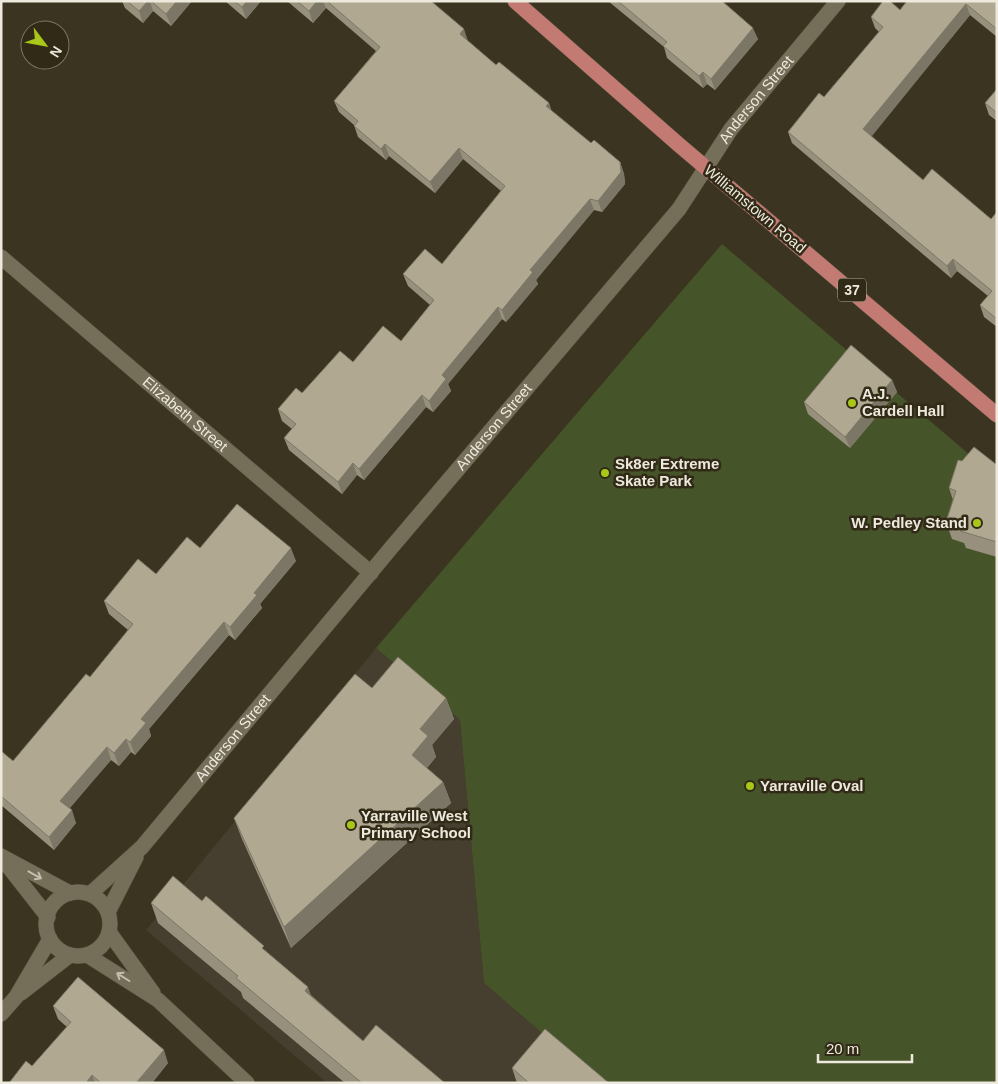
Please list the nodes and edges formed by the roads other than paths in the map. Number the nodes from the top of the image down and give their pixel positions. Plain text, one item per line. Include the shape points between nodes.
1 (515, 1) edge
2 (838, 1) edge
3 (706, 167) junction
4 (1, 257) edge
5 (997, 415) edge
6 (371, 573) junction
7 (140, 848) junction
8 (1, 857) edge
9 (70, 894) junction
10 (90, 894) junction
11 (108, 912) junction
12 (48, 917) junction
13 (109, 932) junction
14 (50, 940) junction
15 (70, 955) junction
16 (87, 955) junction
17 (16, 997) junction
18 (158, 1000) junction
19 (1, 1014) edge
20 (246, 1083) edge

1 - 3 main road, Williamstown Road / 37
2 - 3 street, Anderson Street via 735,124
3 - 5 main road, Williamstown Road / 37
3 - 6 street, Anderson Street via 679,209
4 - 6 street, Elizabeth Street
6 - 7 street, Anderson Street
7 - 10 street, Anderson Street
7 - 11 street, Anderson Street
8 -> 9 street
8 - 12 street
9 - 10 street
9 - 12 street via 56,902
10 - 11 street
11 - 13 street
12 - 14 street
13 - 16 street via 101,946
13 - 18 street
14 - 15 street
14 - 17 street
15 - 16 street
15 - 17 street
18 -> 16 street
17 - 19 street
18 - 20 street

